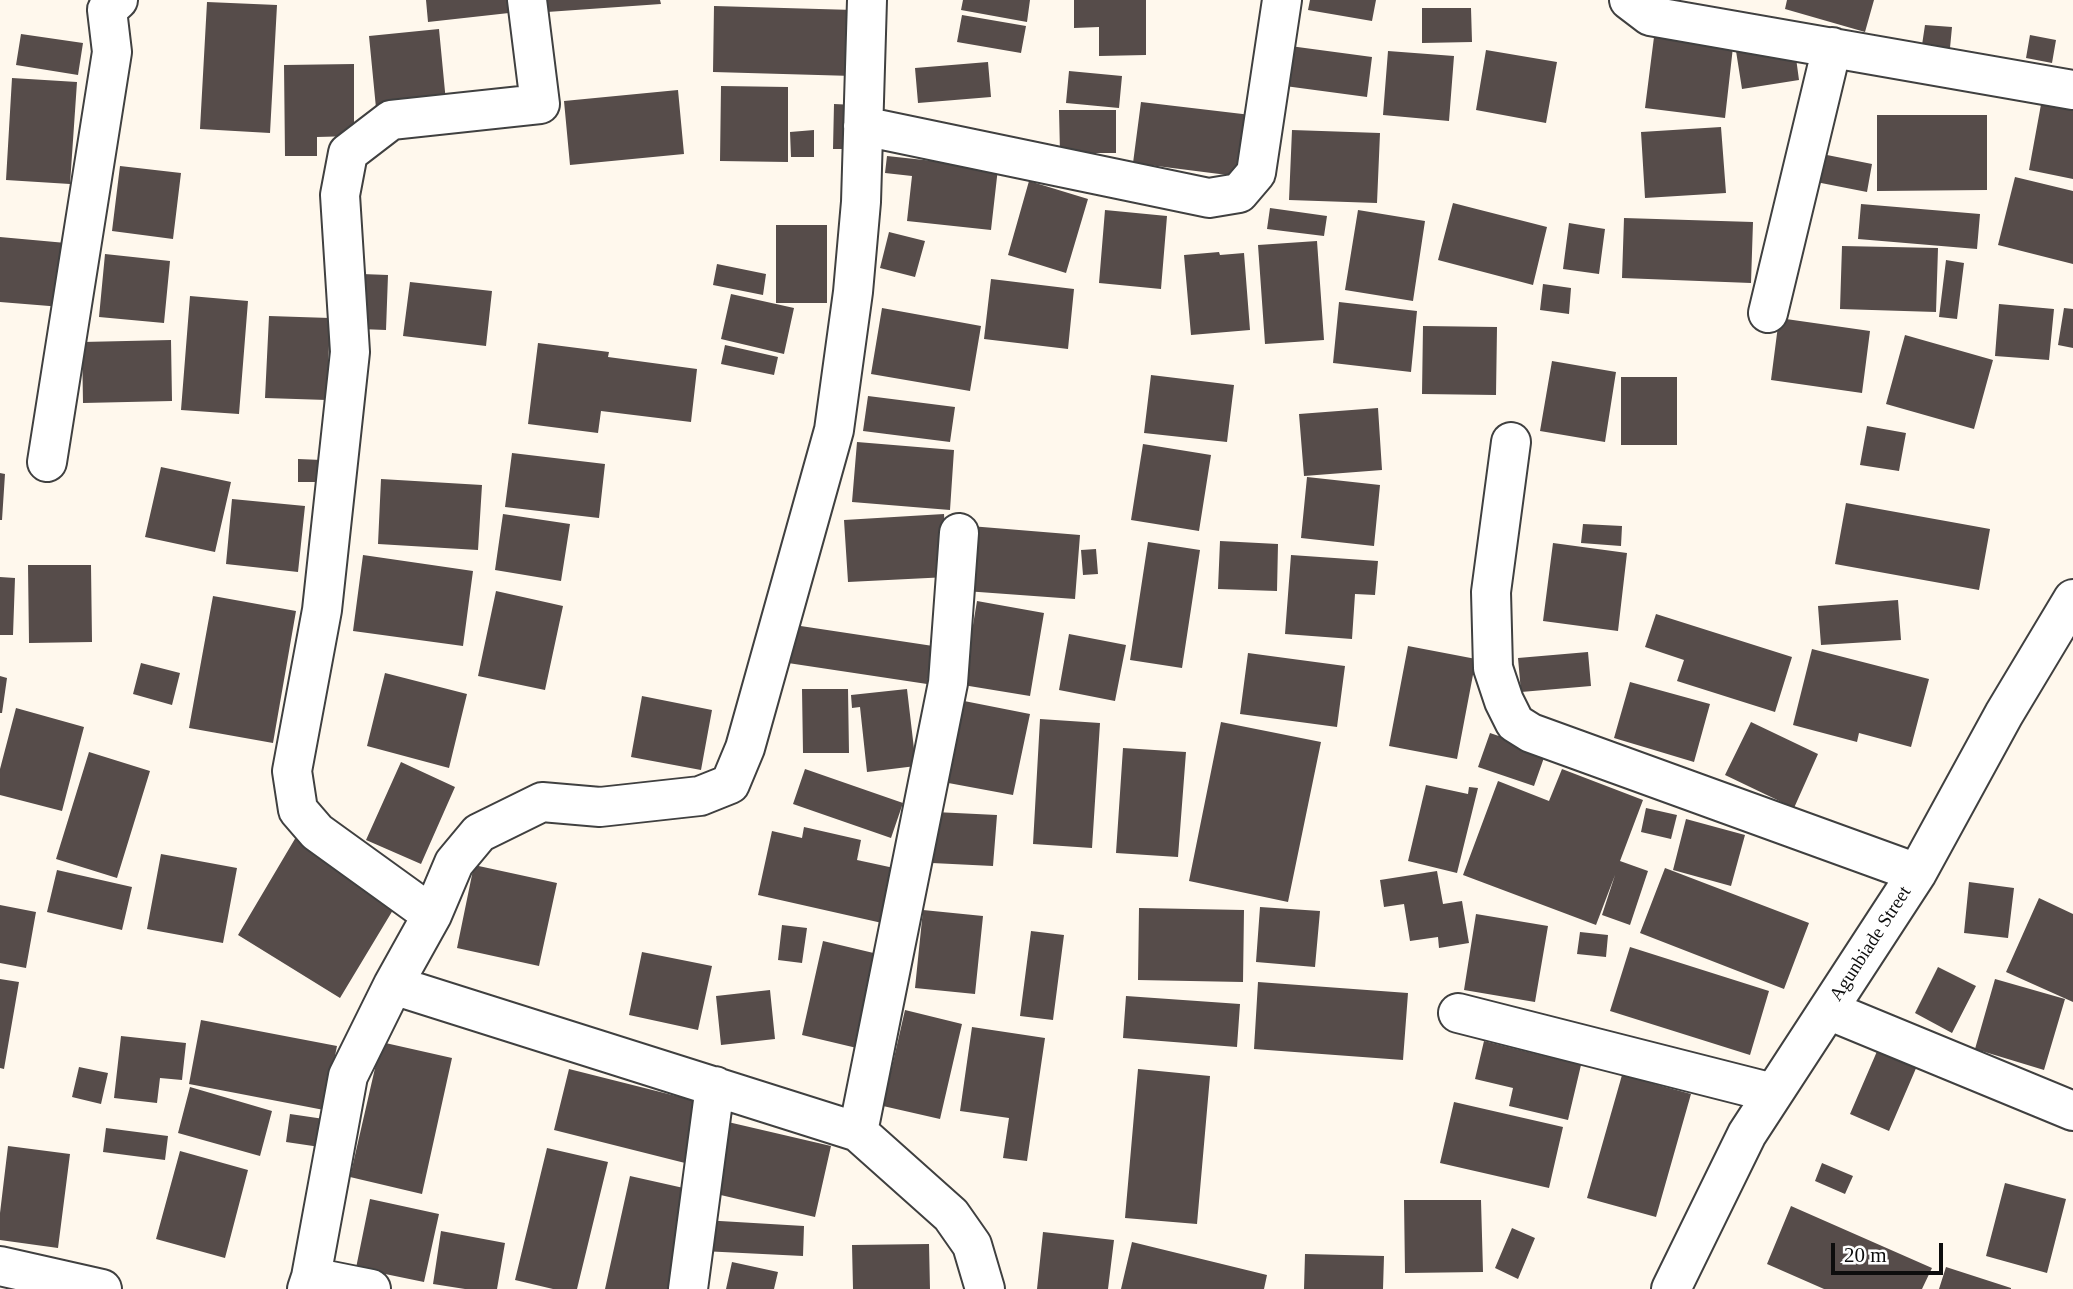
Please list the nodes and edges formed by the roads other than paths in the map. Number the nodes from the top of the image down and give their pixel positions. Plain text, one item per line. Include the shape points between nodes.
1 (118, 0) edge
2 (527, 0) edge
3 (867, 0) edge
4 (1282, 0) edge
5 (1629, 0) edge
6 (1832, 47) junction
7 (2073, 90) edge
8 (863, 126) junction
9 (1768, 313) dead end
10 (1511, 442) dead end
11 (47, 462) dead end
12 (959, 533) dead end
13 (2072, 602) edge
14 (1917, 873) junction
15 (432, 915) junction
16 (393, 985) junction
17 (1828, 1010) junction
18 (1458, 1013) dead end
19 (715, 1086) junction
20 (1773, 1093) junction
21 (2073, 1111) edge
22 (858, 1132) junction
23 (0, 1266) edge
24 (309, 1283) edge
25 (102, 1289) edge
26 (371, 1289) edge
27 (688, 1289) edge
28 (985, 1289) edge
29 (1671, 1289) edge

1 - 11 street via 107,10 111,52
2 - 15 street via 540,104 391,120 348,153 340,195 349,352 322,610 292,771 298,810 317,832
3 - 8 street
4 - 8 street via 1256,173 1240,193 1209,198
5 - 6 street via 1650,16
6 - 7 street
6 - 9 street
8 - 15 street via 853,292 834,430 745,748 730,784 700,796 600,807 542,802 479,833 454,863
10 - 14 street via 1491,592 1493,668 1515,723 1531,733
12 - 22 street via 948,683
13 - 14 street, Agunbiade Street via 2004,713
14 - 17 street, Agunbiade Street
15 - 16 street
16 - 19 street
16 - 24 street via 348,1076
17 - 20 street, Agunbiade Street
17 - 21 street
18 - 20 street
19 - 22 street
19 - 27 street
20 - 29 street, Agunbiade Street via 1747,1134
22 - 28 street via 951,1215 972,1245
23 - 25 street
24 - 26 street

